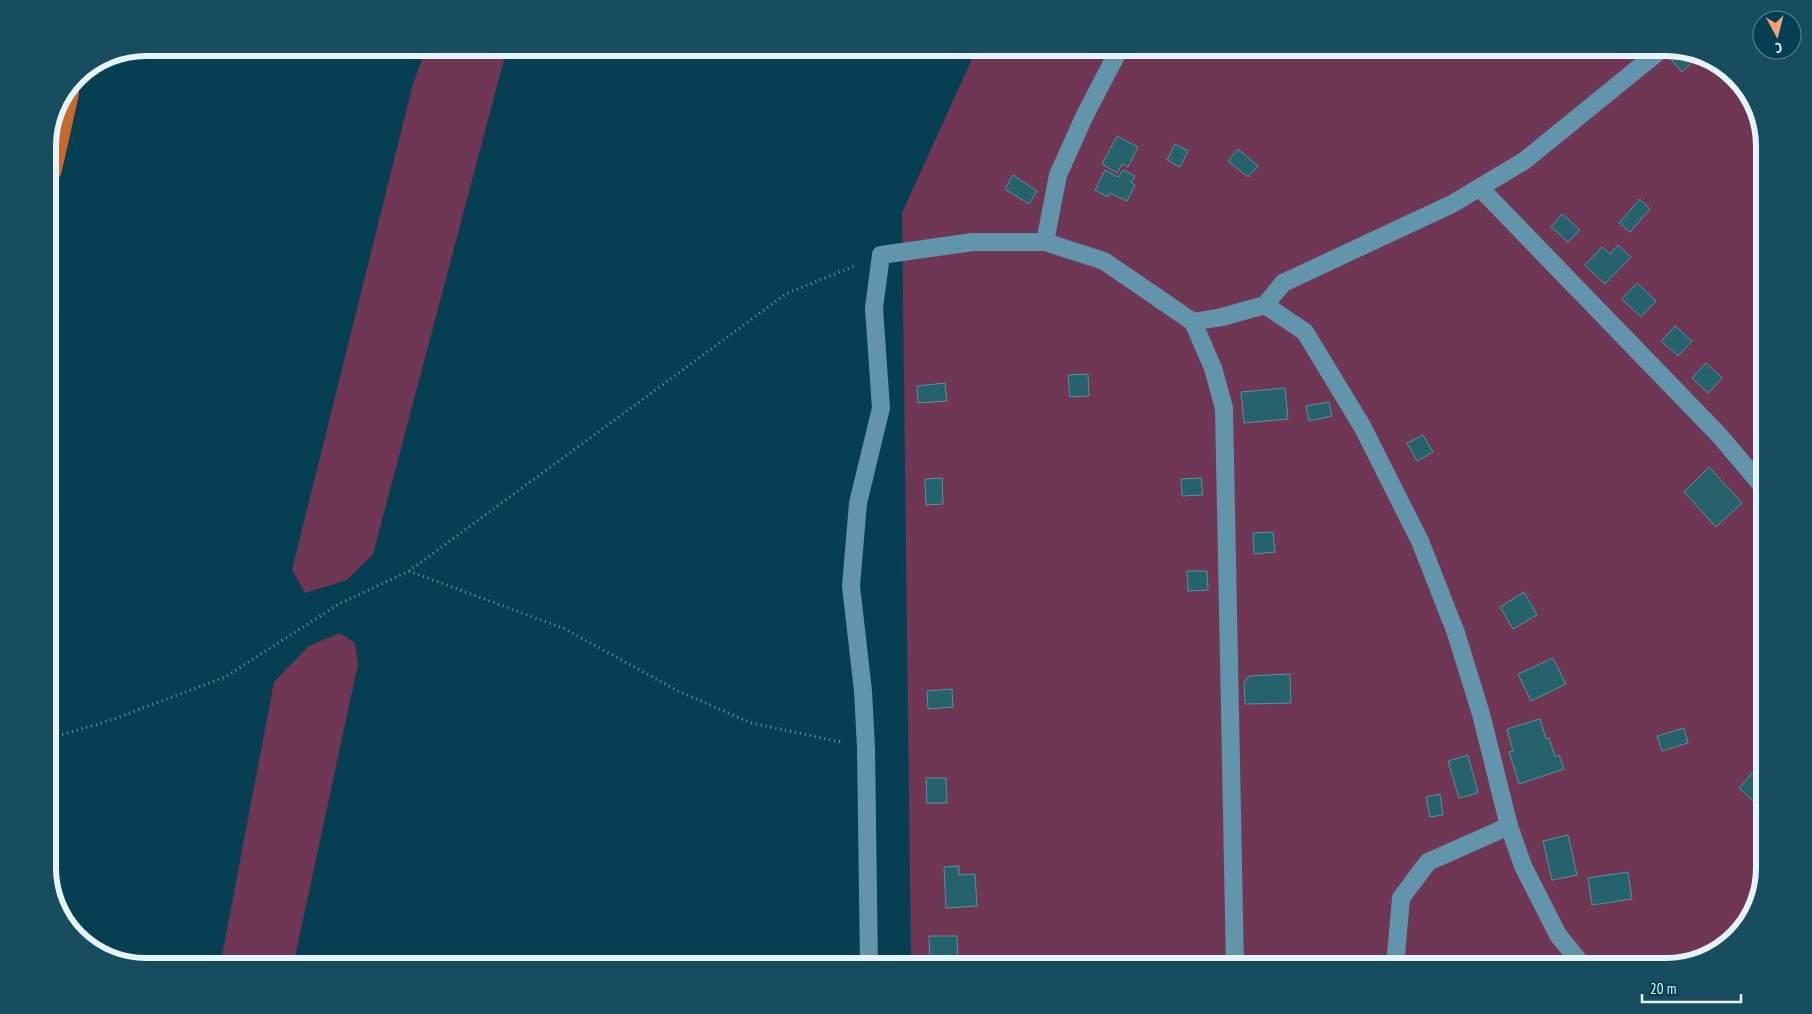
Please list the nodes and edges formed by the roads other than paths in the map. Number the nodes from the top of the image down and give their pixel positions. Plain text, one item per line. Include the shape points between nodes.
1 (1116, 56) edge
2 (1653, 56) edge
3 (1480, 188) junction
4 (1045, 242) junction
5 (1265, 305) junction
6 (1193, 322) junction
7 (1756, 479) edge
8 (1509, 826) junction
9 (869, 958) edge
10 (1235, 958) edge
11 (1396, 958) edge
12 (1577, 958) edge

1 - 4 lane via 1058,175
2 - 3 lane via 1524,161
3 - 5 lane via 1283,283
3 - 7 lane via 1719,435
4 - 6 lane via 1104,261
4 - 9 lane via 973,242 881,255 874,308 881,408 858,503 851,586 866,748
5 - 6 lane
5 - 8 lane via 1306,332 1362,426 1420,541 1456,634
6 - 10 lane via 1213,368 1224,408
8 - 11 lane via 1428,862 1401,898
8 - 12 lane via 1523,866 1558,935

